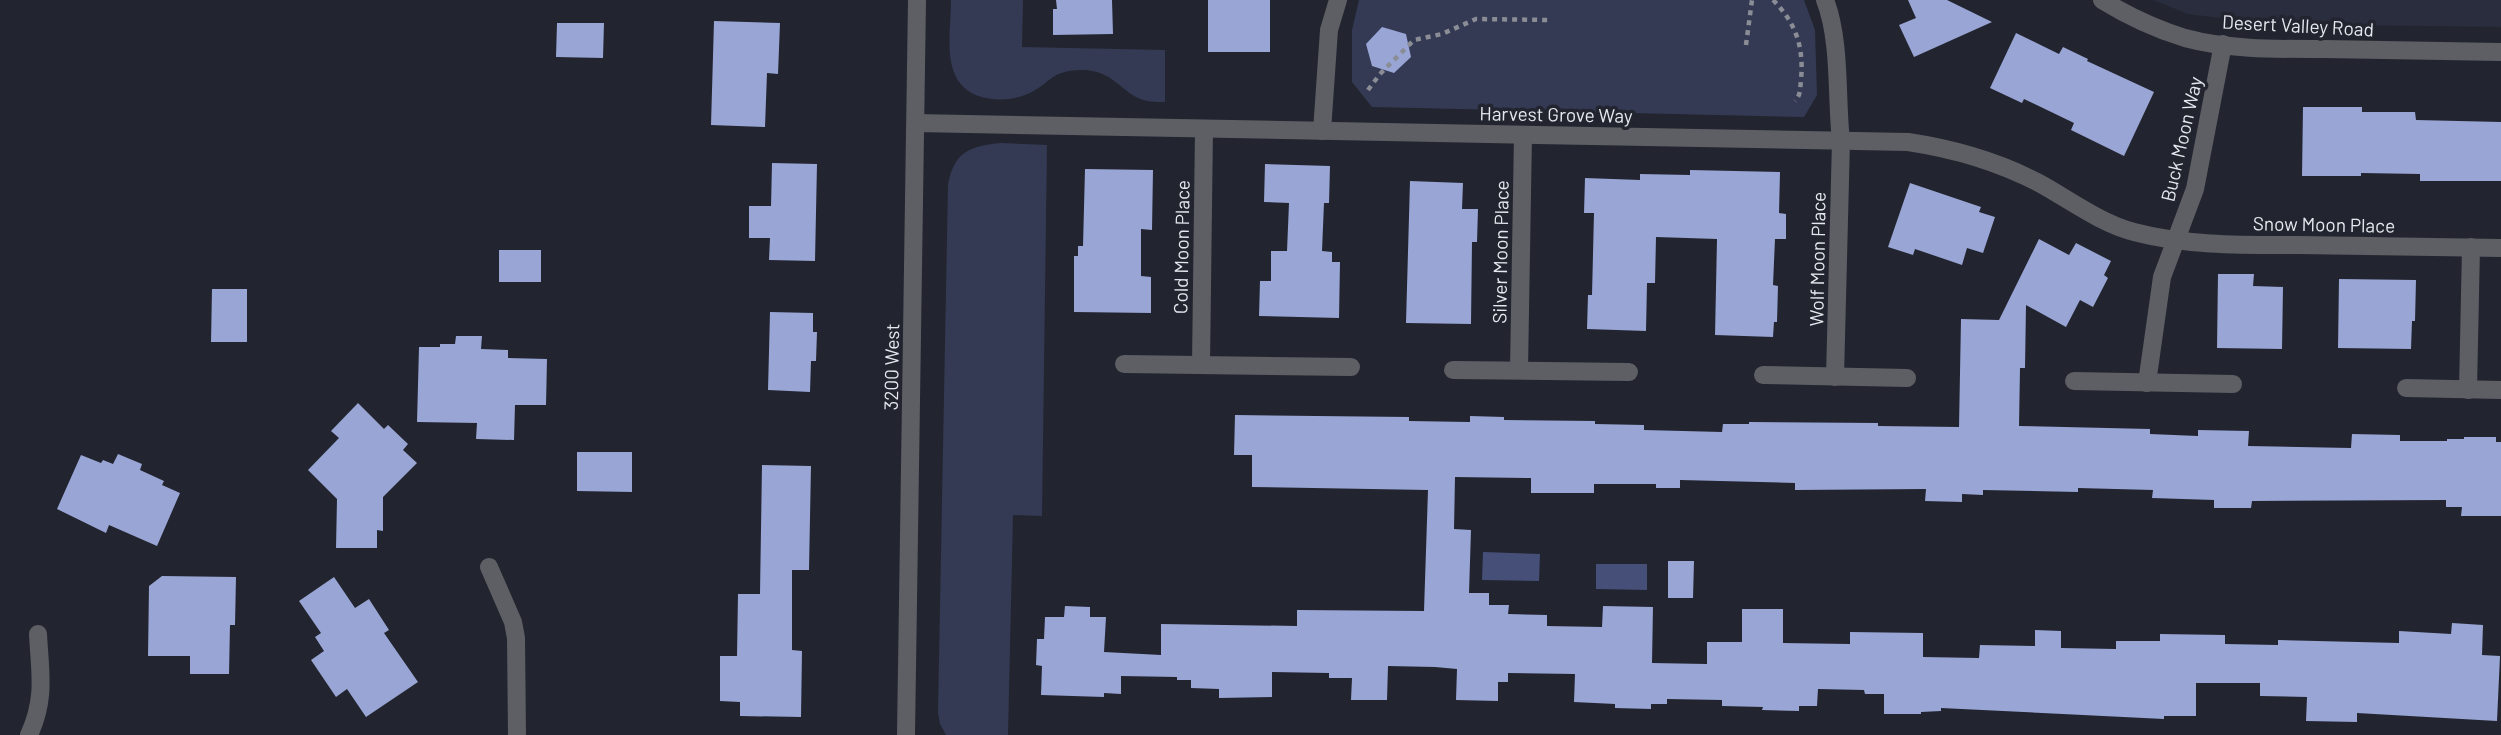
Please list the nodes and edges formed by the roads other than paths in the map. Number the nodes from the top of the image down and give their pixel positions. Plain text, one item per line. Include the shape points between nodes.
1 (917, 0) edge
2 (1338, 0) edge
3 (1825, 0) edge
4 (2102, 0) edge
5 (2223, 44) junction
6 (2501, 52) edge
7 (916, 122) junction
8 (1204, 129) junction
9 (1322, 131) junction
10 (1523, 135) junction
11 (1841, 141) junction
12 (2176, 241) junction
13 (2471, 247) junction
14 (2501, 248) edge
15 (1124, 364) dead end
16 (1201, 365) junction
17 (1351, 367) dead end
18 (1453, 370) dead end
19 (1519, 370) junction
20 (1629, 372) dead end
21 (1763, 375) dead end
22 (1836, 377) junction
23 (1907, 379) dead end
24 (2074, 381) dead end
25 (2147, 383) junction
26 (2233, 384) dead end
27 (2406, 388) dead end
28 (2468, 390) junction
29 (2501, 390) edge
30 (489, 567) dead end
31 (38, 634) dead end
32 (29, 735) edge
33 (517, 735) edge
34 (906, 735) edge

1 - 7 street, 3200 West
2 - 9 street via 1329,30
3 - 11 street, Wolf Moon Place via 1835,32
4 - 5 street, Desert Valley Road via 2162,30
5 - 6 street, Desert Valley Road
5 - 12 street, Buck Moon Way via 2194,189
7 - 8 street, Harvest Grove Way
7 - 34 street, 3200 West
8 - 9 street, Harvest Grove Way
8 - 16 street, Cold Moon Place
9 - 10 street, Harvest Grove Way
10 - 11 street, Harvest Grove Way
10 - 19 street, Silver Moon Place
11 - 12 street, Harvest Grove Way via 1908,142 1975,155 2108,223
11 - 22 street, Wolf Moon Place
12 - 13 street, Snow Moon Place
12 - 25 street, Buck Moon Way via 2162,277
13 - 14 street, Snow Moon Place
13 - 28 street
15 - 16 street
16 - 17 street
18 - 19 street
19 - 20 street
21 - 22 street
22 - 23 street
24 - 25 street
25 - 26 street
27 - 28 street
28 - 29 street
30 - 33 street via 516,638
31 - 32 street via 41,697

